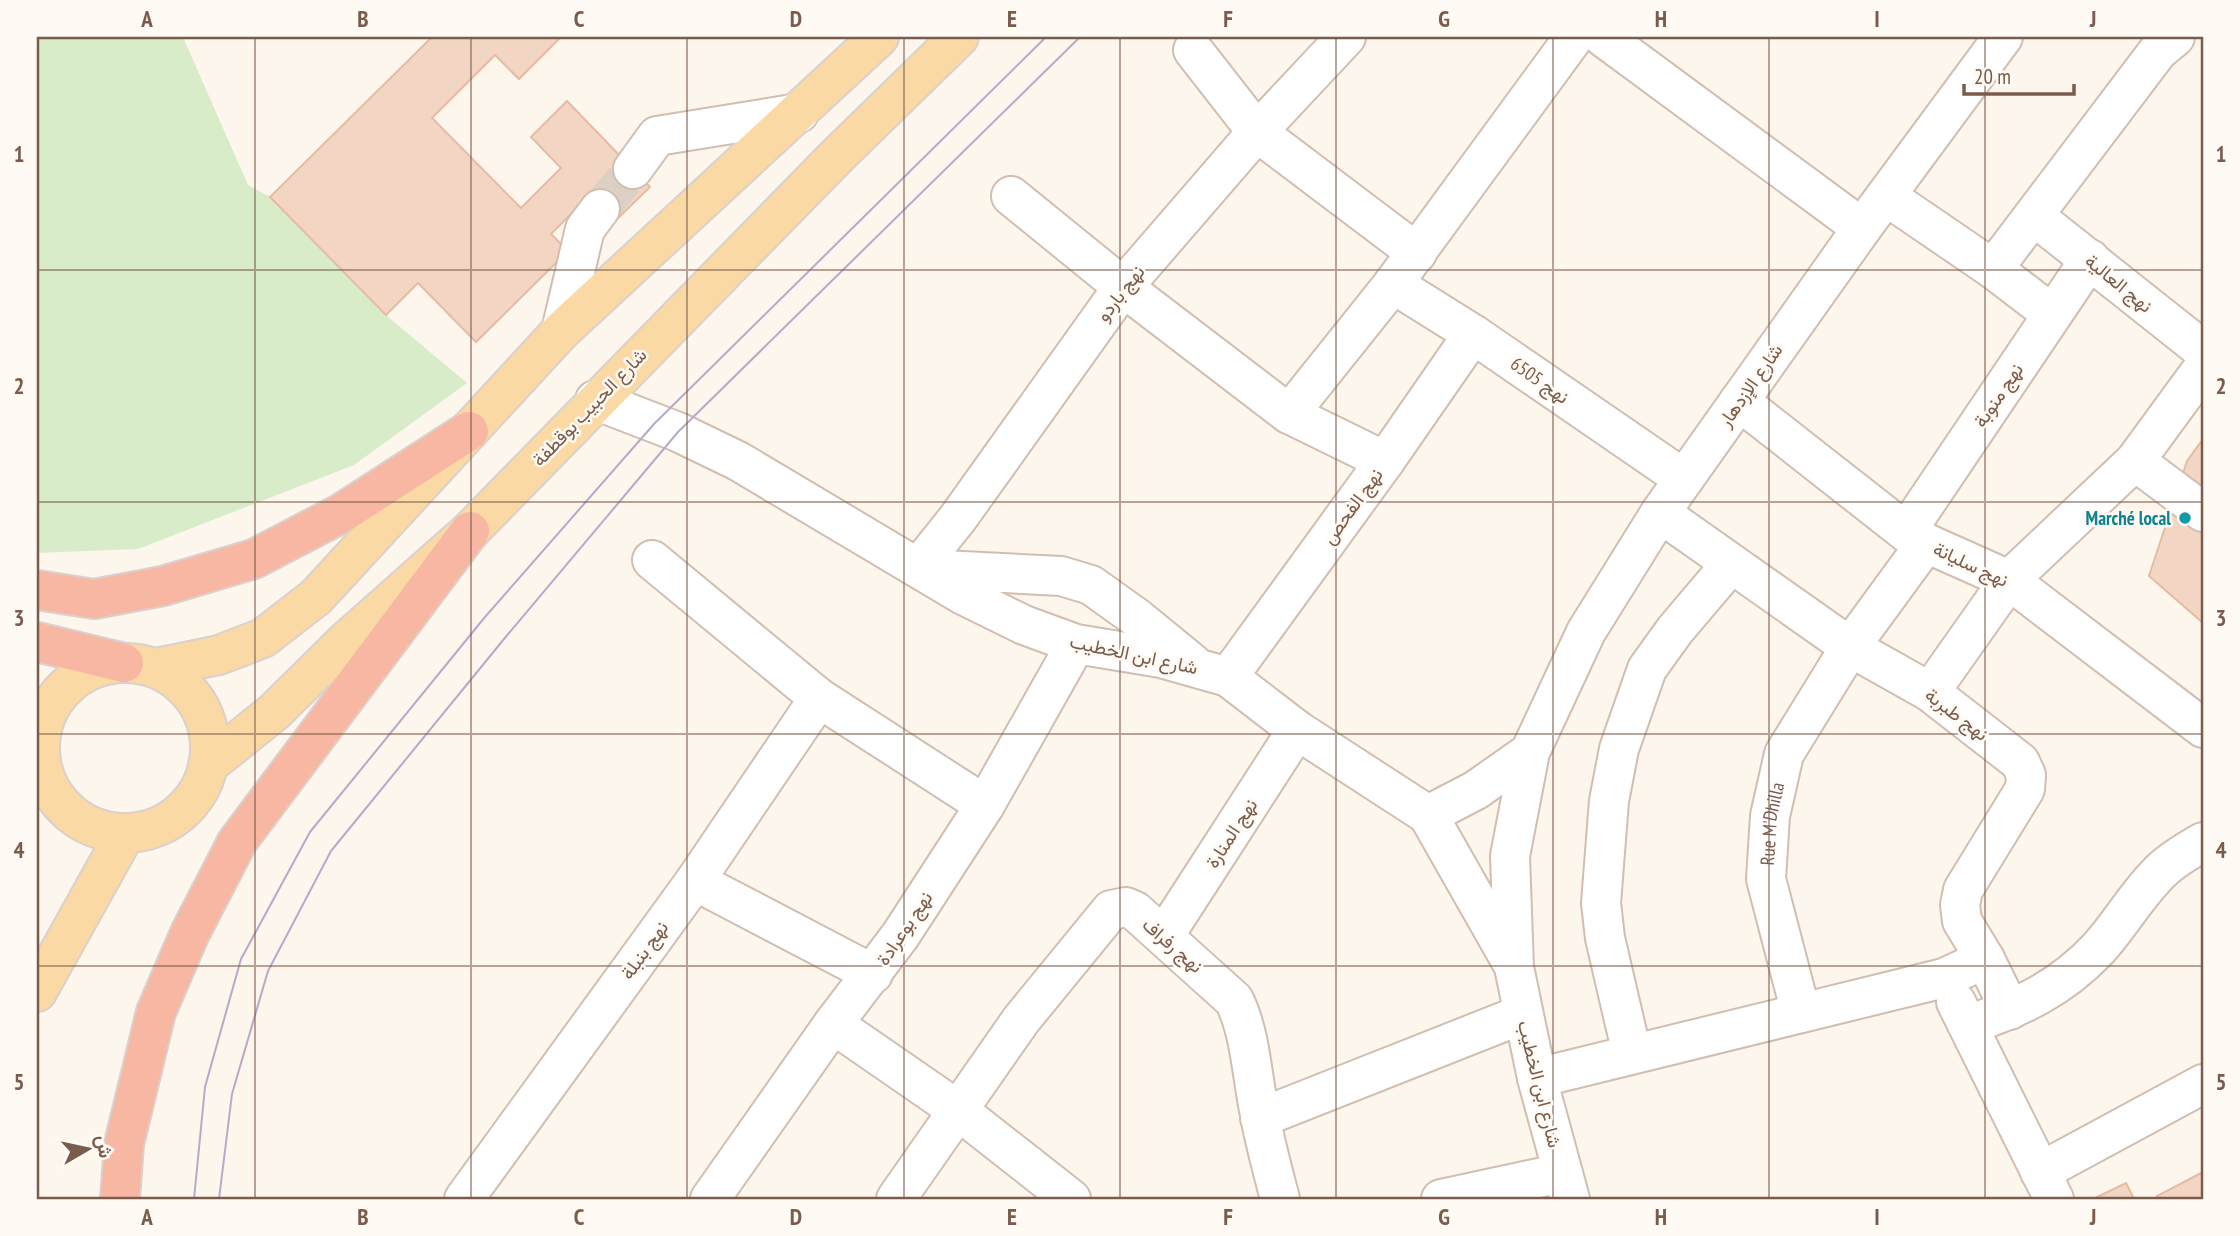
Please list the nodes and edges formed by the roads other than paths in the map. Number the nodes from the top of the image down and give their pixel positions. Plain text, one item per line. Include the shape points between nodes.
1 (879, 37) edge
2 (959, 37) edge
3 (1346, 37) edge
4 (1574, 37) edge
5 (1603, 37) edge
6 (2003, 37) edge
7 (2175, 37) edge
8 (1194, 50) dead end
9 (799, 113) junction
10 (1257, 132) junction
11 (633, 169) tunnel mouth
12 (1011, 196) dead end
13 (1886, 197) junction
14 (600, 209) tunnel mouth
15 (2034, 216) junction
16 (1862, 228) junction
17 (1416, 253) junction
18 (2090, 259) junction
19 (1993, 269) junction
20 (1393, 285) junction
21 (1123, 286) junction
22 (2052, 314) junction
23 (561, 331) junction
24 (1473, 334) junction
25 (2203, 350) edge
26 (2203, 368) edge
27 (595, 400) junction
28 (1739, 401) junction
29 (1289, 414) junction
30 (469, 431) junction
31 (1385, 461) junction
32 (2136, 461) junction
33 (1684, 479) junction
34 (2203, 512) edge
35 (1660, 513) junction
36 (470, 531) junction
37 (1916, 537) junction
38 (652, 560) dead end
39 (1731, 564) junction
40 (918, 568) junction
41 (2009, 580) junction
42 (37, 590) edge
43 (37, 642) edge
44 (1076, 644) junction
45 (1850, 647) junction
46 (140, 665) junction
47 (1213, 673) junction
48 (1930, 692) junction
49 (819, 698) junction
50 (2203, 728) edge
51 (1297, 730) junction
52 (1530, 752) junction
53 (208, 765) junction
54 (40, 787) edge
55 (985, 805) junction
56 (1428, 815) junction
57 (125, 834) junction
58 (2203, 842) edge
59 (1510, 856) joint
60 (695, 880) junction
61 (1164, 936) junction
62 (1985, 959) junction
63 (1514, 967) junction
64 (873, 974) junction
65 (1944, 978) junction
66 (37, 992) edge
67 (2010, 1010) junction
68 (1801, 1013) junction
69 (1523, 1014) junction
70 (833, 1024) junction
71 (1968, 1025) junction
72 (1632, 1054) junction
73 (1537, 1077) junction
74 (2203, 1084) edge
75 (959, 1111) junction
76 (1260, 1118) junction
77 (1566, 1186) edge
78 (2047, 1186) edge
79 (120, 1199) edge
80 (464, 1199) edge
81 (710, 1199) edge
82 (896, 1199) edge
83 (1071, 1199) edge
84 (1280, 1199) edge
85 (1441, 1199) edge

1 - 9 main road
2 - 27 main road, شارع الحبيب بوقطفة
3 - 10 street, نهج باردو
4 - 17 street
5 - 16 street
6 - 13 street, شارع الإزدهار
7 - 15 street via 2158,51
8 - 10 street
9 - 11 street via 657,136
9 - 23 main road
10 - 17 street
10 - 21 street, نهج باردو
12 - 21 street
13 - 16 street, شارع الإزدهار
13 - 19 street
14 - 23 street via 585,229
15 - 18 street, نهج العالية
15 - 19 street
16 - 28 street, شارع الإزدهار
17 - 20 street
18 - 22 street, نهج منوبة
18 - 25 street, نهج العالية
19 - 22 street
20 - 24 street, نهج 6505
20 - 29 street
21 - 29 street
21 - 40 street, نهج باردو
22 - 37 street, نهج منوبة
23 - 30 main road
24 - 31 street, نهج الفحص
24 - 33 street, نهج 6505
26 - 32 street
27 - 36 main road, شارع الحبيب بوقطفة
27 - 40 street, شارع ابن الخطيب via 738,461
28 - 33 street, شارع الإزدهار
28 - 37 street, نهج سليانة
29 - 31 street
30 - 42 highway via 342,513 254,559 163,586 94,599
30 - 46 main road via 316,597 263,638 219,655
31 - 47 street, نهج الفحص
32 - 34 street
32 - 41 street
33 - 35 street, شارع الإزدهار
35 - 39 street, نهج طبربة
35 - 52 street, شارع الإزدهار via 1586,632
36 - 53 main road, شارع الحبيب بوقطفة via 274,712
36 - 79 highway via 237,842 156,1012 124,1144
37 - 41 street, نهج سليانة
37 - 45 street, نهج منوبة
38 - 49 street
39 - 45 street, نهج طبربة
39 - 72 street via 1647,669 1619,750 1609,801 1601,903
40 - 44 street, شارع ابن الخطيب via 1024,625
40 - 47 street via 1061,576 1091,585
41 - 48 street
41 - 50 street, نهج سليانة
43 - 46 highway
44 - 47 street, شارع ابن الخطيب via 1161,658
44 - 55 street, نهج بوعرادة
45 - 48 street, نهج طبربة
45 - 68 street, Rue M'Dhilla via 1784,754 1770,816 1766,879
46 - 53 main road via 177,680 193,697 205,718 210,741
46 - 54 main road via 98,667 74,679 55,699 44,723
47 - 51 street, شارع ابن الخطيب
48 - 62 street, نهج طبربة via 2020,762 2026,775 2025,789 1963,890 1962,921
49 - 55 street
49 - 60 street, نهج بنبلة
51 - 56 street, شارع ابن الخطيب
51 - 61 street, نهج المنارة
52 - 56 street, شارع الإزدهار via 1476,790
52 - 59 street, شارع الإزدهار
53 - 57 main road via 198,793 179,815 154,829
54 - 57 main road via 75,818 99,830
55 - 64 street, نهج بوعرادة
56 - 63 street, شارع ابن الخطيب
57 - 66 main road
58 - 67 street via 2161,870 2098,949 2061,984
59 - 63 street, شارع ابن الخطيب
60 - 64 street
60 - 80 street, نهج بنبلة
61 - 75 street, نهج رفراف via 1135,911 1126,907 1111,910 1021,1020
61 - 76 street, نهج رفراف via 1234,1000 1246,1036
62 - 65 street
62 - 67 street, نهج طبربة
63 - 69 street, شارع ابن الخطيب
64 - 70 street, نهج بوعرادة
65 - 68 street
65 - 71 street
67 - 71 street
68 - 72 street
69 - 73 street, شارع ابن الخطيب
69 - 76 street
70 - 75 street
70 - 81 street, نهج بوعرادة
71 - 78 street
72 - 73 street
73 - 77 street, شارع ابن الخطيب
74 - 78 street
75 - 82 street, نهج رفراف
75 - 83 street
76 - 84 street, نهج رفراف
77 - 85 street

